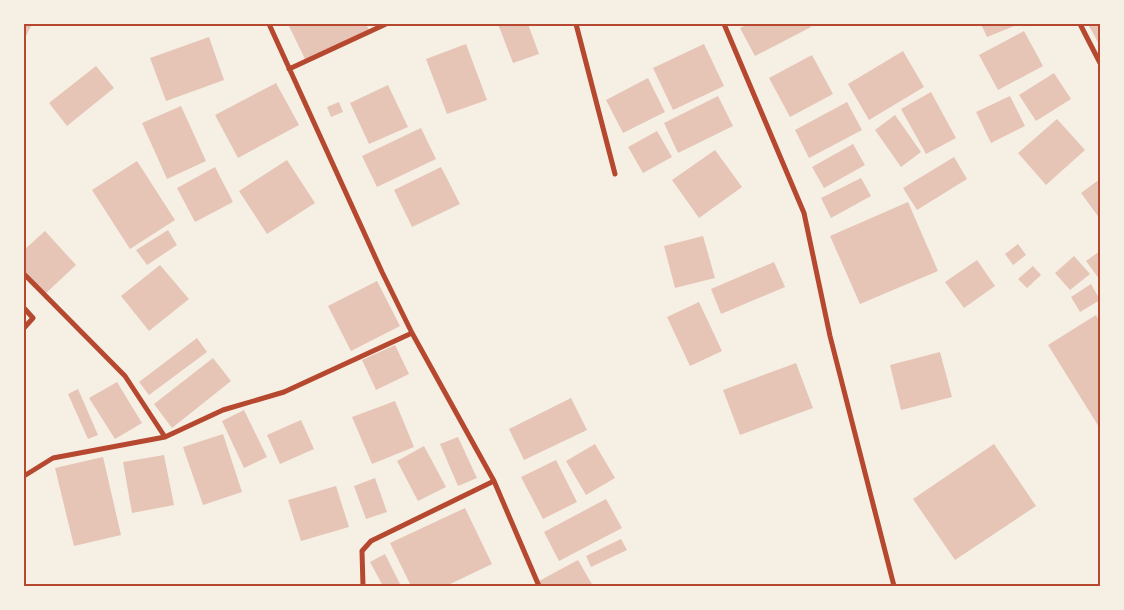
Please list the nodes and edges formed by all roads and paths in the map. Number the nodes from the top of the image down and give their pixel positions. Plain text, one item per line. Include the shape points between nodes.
1 (269, 24) edge
2 (386, 24) edge
3 (576, 24) edge
4 (724, 24) edge
5 (1080, 24) edge
6 (1100, 63) edge
7 (289, 69) junction
8 (615, 174) dead end
9 (24, 274) edge
10 (24, 308) edge
11 (24, 328) edge
12 (412, 333) junction
13 (165, 437) junction
14 (24, 476) edge
15 (494, 481) junction
16 (363, 586) edge
17 (539, 586) edge
18 (894, 586) edge

1 - 7 street
2 - 7 street
3 - 8 street
4 - 18 street via 804,213 830,336
5 - 6 street
7 - 12 street
9 - 13 street via 125,376
10 - 11 street via 33,318
12 - 13 street via 284,392 223,410
12 - 15 street
13 - 14 street via 53,458
15 - 16 street via 371,541 362,551
15 - 17 street

